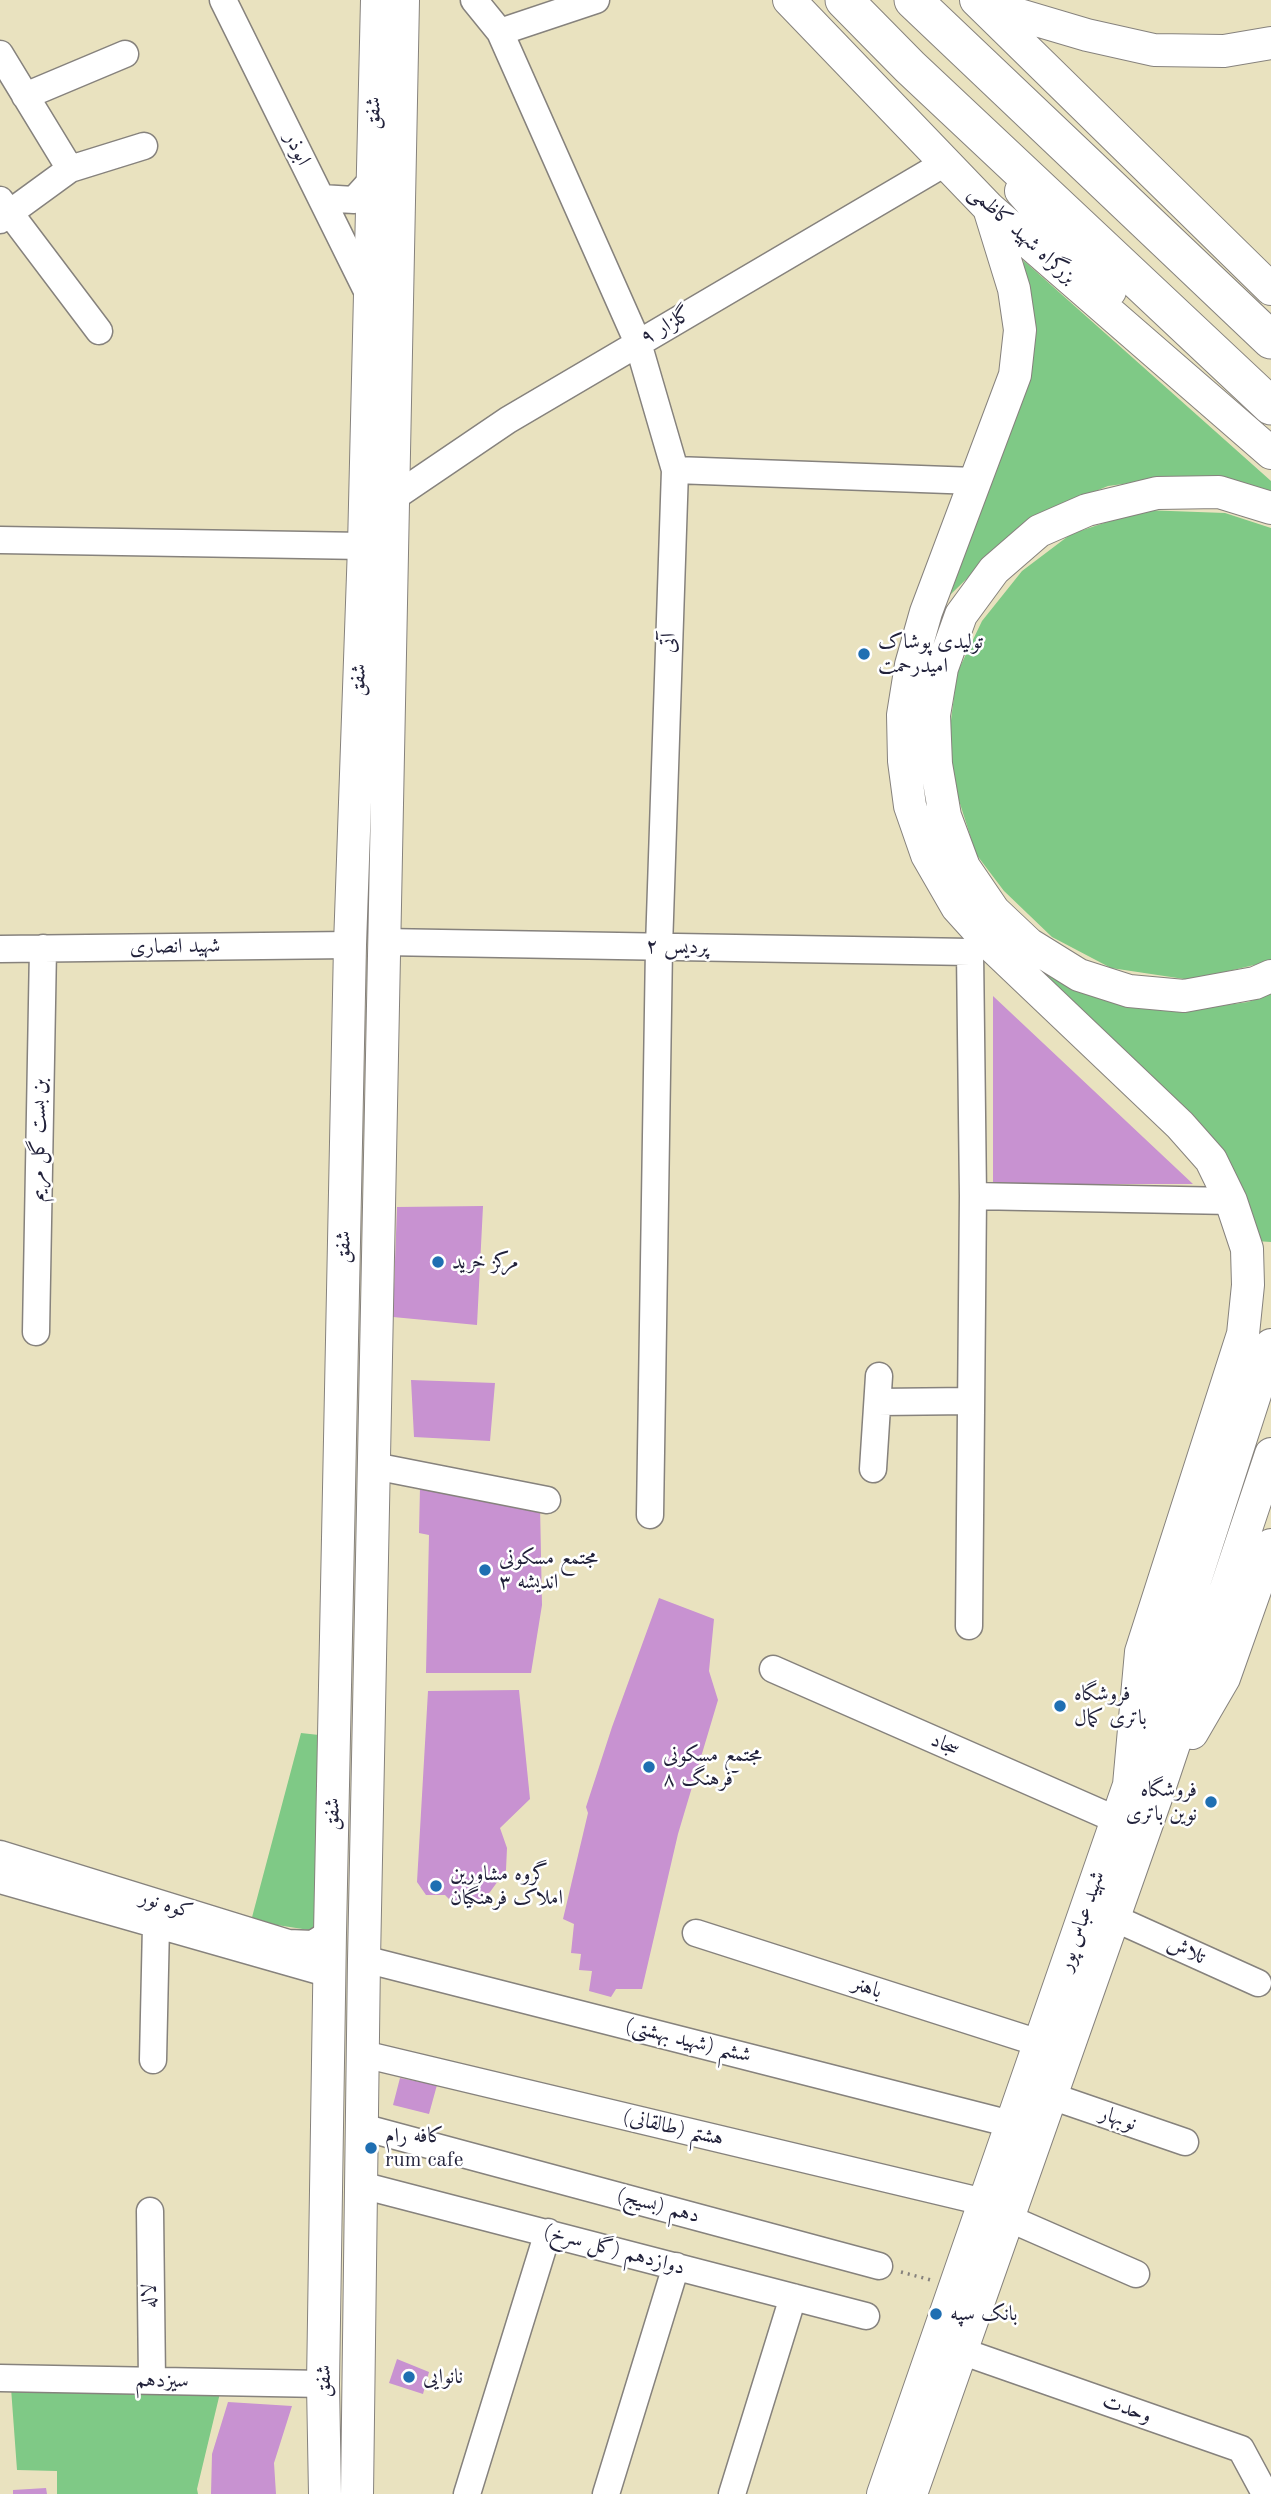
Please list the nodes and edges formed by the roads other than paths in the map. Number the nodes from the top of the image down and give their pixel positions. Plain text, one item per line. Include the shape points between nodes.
1 (223, 0) edge
2 (377, 0) edge
3 (403, 0) edge
4 (474, 0) edge
5 (596, 0) edge
6 (789, 0) edge
7 (844, 0) edge
8 (913, 0) edge
9 (977, 1) edge
10 (500, 32) junction
11 (1271, 43) edge
12 (0, 54) edge
13 (125, 54) dead end
14 (910, 67) junction
15 (25, 96) junction
16 (144, 146) dead end
17 (945, 163) junction
18 (70, 169) junction
19 (373, 179) junction
20 (321, 198) junction
21 (989, 208) junction
22 (3, 211) edge
23 (1271, 289) edge
24 (370, 297) junction
25 (99, 331) dead end
26 (1271, 340) edge
27 (638, 343) junction
28 (1195, 386) junction
29 (1271, 406) edge
30 (1271, 453) edge
31 (675, 470) junction
32 (975, 481) junction
33 (393, 498) junction
34 (1271, 508) edge
35 (0, 540) edge
36 (364, 545) junction
37 (383, 942) junction
38 (350, 945) junction
39 (659, 947) junction
40 (43, 948) junction
41 (0, 949) edge
42 (1271, 976) edge
43 (973, 1196) junction
44 (1231, 1202) junction
45 (36, 1332) dead end
46 (1271, 1345) edge
47 (971, 1401) junction
48 (1271, 1454) edge
49 (374, 1466) junction
50 (873, 1469) dead end
51 (547, 1500) dead end
52 (650, 1515) dead end
53 (1271, 1545) edge
54 (969, 1626) dead end
55 (772, 1669) dead end
56 (1143, 1790) junction
57 (1117, 1820) junction
58 (0, 1854) edge
59 (0, 1880) edge
60 (1114, 1918) junction
61 (156, 1924) junction
62 (695, 1933) dead end
63 (318, 1955) junction
64 (364, 1959) junction
65 (1258, 1983) dead end
66 (1039, 2043) junction
67 (363, 2054) junction
68 (153, 2060) dead end
69 (1051, 2096) junction
70 (1011, 2124) junction
71 (362, 2127) junction
72 (1185, 2142) dead end
73 (361, 2185) junction
74 (996, 2210) junction
75 (150, 2211) dead end
76 (548, 2232) junction
77 (676, 2266) junction
78 (879, 2266) road end
79 (1136, 2274) dead end
80 (793, 2297) junction
81 (325, 2309) junction
82 (360, 2310) junction
83 (866, 2316) dead end
84 (961, 2351) junction
85 (0, 2378) edge
86 (152, 2381) junction
87 (323, 2384) junction
88 (1271, 2492) edge
89 (325, 2494) edge
90 (357, 2494) edge
91 (467, 2494) edge
92 (606, 2494) edge
93 (732, 2494) edge
94 (883, 2494) edge
95 (911, 2494) edge

1 - 20 street, ابوذر
2 - 19 main road, شفق
3 - 33 main road, شفق
4 - 10 street, آتی
5 - 10 street
6 - 17 main road, بزرگراه شهید کاظمی
7 - 14 highway
8 - 26 highway
9 - 11 main road via 1154,50 1224,51
9 - 23 main road
10 - 27 street, آتی
12 - 15 street
13 - 15 street
14 - 28 main road
14 - 29 highway
15 - 18 street
16 - 18 street
17 - 21 main road, بزرگراه شهید کاظمی
17 - 27 street, گلزار ۹
18 - 22 street
19 - 20 street via 354,200
19 - 24 main road, شفق
20 - 24 street, ابوذر
21 - 28 main road, بزرگراه شهید کاظمی
21 - 32 main road via 1014,289 1020,330 1015,375
22 - 25 street
24 - 36 main road, شفق
27 - 31 street, آتی
27 - 33 street, گلزار ۹ via 508,419
28 - 30 main road, بزرگراه شهید کاظمی
31 - 32 street
31 - 39 street, آتی
32 - 44 main road via 926,612 903,715 910,806 927,855 957,907 994,948 1203,1151
33 - 37 main road, شفق
34 - 42 main road via 1219,492 1157,493 1087,510 1040,531 994,570 961,615 942,668 934,715 936,764 946,816 964,867 994,911 1029,944 1079,975 1129,991 1184,996
35 - 36 street
36 - 38 main road, شفق
37 - 39 street, پردیس ۲
37 - 49 main road, شفق
38 - 40 street, شهید انصاری
38 - 63 main road, شفق
39 - 43 street, پردیس ۲ via 970,952
39 - 52 street, آتی
40 - 41 street, شهید انصاری
40 - 45 street, بن بست گل مریم
43 - 44 street
43 - 47 street
44 - 56 main road via 1247,1249 1243,1334 1141,1652
46 - 56 main road, شهید عباس پور
47 - 50 street via 878,1389
47 - 54 street
48 - 56 main road, شهید عباس پور
49 - 51 street
49 - 64 main road, شفق
53 - 56 main road via 1224,1678
55 - 57 street, سجاد
56 - 57 main road, شهید عباس پور
56 - 60 main road, شهید عباس پور
57 - 66 main road, شهید عباس پور
58 - 63 street, کوه نور
59 - 61 street, کوه نور
60 - 65 street, تلاش
60 - 69 main road, شهید عباس پور
61 - 63 street, کوه نور
61 - 68 street
62 - 66 street, باهنر
63 - 81 main road, شفق
64 - 67 main road, شفق
64 - 70 street, ششم (شهید بهشتی)
66 - 70 main road, شهید عباس پور
67 - 71 main road, شفق
67 - 74 street, هشتم (طالقانی)
69 - 72 street, نوبهار
69 - 74 main road, شهید عباس پور
70 - 74 main road, شهید عباس پور
71 - 73 main road, شفق
71 - 78 street, دهم (بسیج)
73 - 76 street, دوازدهم (گل سرخ)
73 - 82 main road, شفق
74 - 79 street, هشتم (طالقانی)
74 - 84 main road, شهید عباس پور
74 - 94 main road, شهید عباس پور via 955,2286
75 - 86 street, لاله
76 - 77 street, دوازدهم (گل سرخ)
76 - 91 street
77 - 80 street, دوازدهم (گل سرخ)
77 - 92 street
80 - 83 street, دوازدهم (گل سرخ)
80 - 93 street
81 - 82 main road
81 - 87 main road, شفق
82 - 90 main road, شفق
84 - 88 street, وحدت via 1241,2449 1262,2488
84 - 95 main road, شهید عباس پور
85 - 86 street, سیزدهم
86 - 87 street, سیزدهم
87 - 89 main road, شفق

